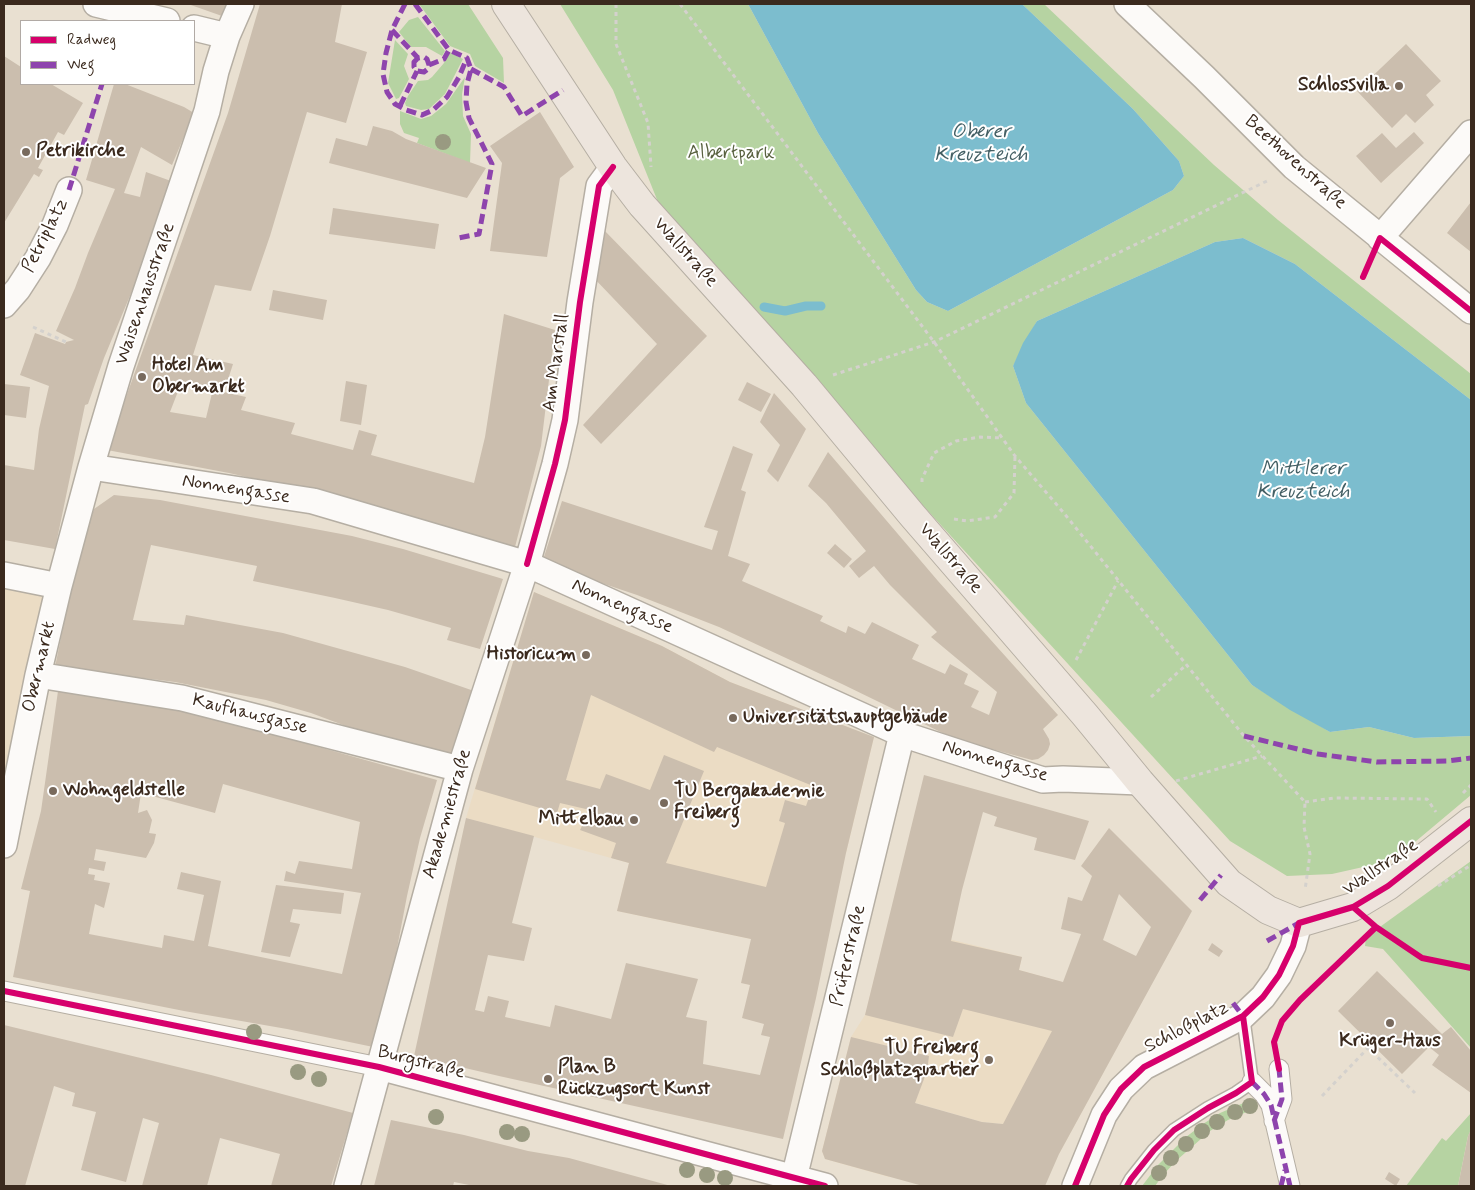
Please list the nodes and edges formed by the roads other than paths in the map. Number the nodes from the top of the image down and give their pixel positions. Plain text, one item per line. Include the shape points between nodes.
1 (96, 4) edge
2 (241, 4) edge
3 (506, 4) edge
4 (1127, 4) edge
5 (163, 20) edge
6 (195, 28) edge
7 (227, 36) junction
8 (1471, 133) edge
9 (613, 167) junction
10 (69, 190) dead end
11 (1380, 238) junction
12 (4, 305) edge
13 (1471, 311) edge
14 (91, 467) junction
15 (527, 564) junction
16 (4, 575) edge
17 (59, 586) junction
18 (38, 675) junction
19 (902, 734) junction
20 (460, 769) junction
21 (1143, 786) junction
22 (8, 802) edge
23 (1471, 821) edge
24 (4, 845) edge
25 (1300, 923) junction
26 (4, 991) edge
27 (1243, 1016) junction
28 (379, 1066) junction
29 (1279, 1069) road end
30 (1252, 1082) junction
31 (1274, 1121) junction
32 (1285, 1167) junction
33 (784, 1179) edge
34 (347, 1186) edge
35 (825, 1186) edge
36 (1075, 1186) edge
37 (1127, 1186) edge
38 (1281, 1186) edge
39 (1290, 1186) edge

1 - 5 street
2 - 7 street, Waisenhausstraße
3 - 9 main road, Wallstraße
4 - 11 street, Beethovenstraße via 1294,167
6 - 7 street
7 - 14 street, Waisenhausstraße via 207,112 121,366
8 - 11 street
9 - 15 street, Am Marstall via 599,186 565,420
9 - 21 main road, Wallstraße via 642,205 804,385
10 - 12 street, Petriplatz via 38,258 18,290
11 - 13 street, Beethovenstraße
14 - 15 street, Nonnengasse via 313,502
14 - 17 street, Waisenhausstraße
15 - 19 street, Nonnengasse
15 - 20 street, Akademiestraße
16 - 17 street
17 - 18 street, Obermarkt
18 - 20 street, Kaufhausgasse via 182,698
18 - 22 street, Obermarkt
19 - 21 street, Nonnengasse via 1043,780
19 - 33 street, Prüferstraße
20 - 28 street, Akademiestraße
21 - 25 main road, Wallstraße via 1229,883 1268,910
22 - 24 street, Obermarkt
23 - 25 main road, Wallstraße via 1388,886 1353,907
25 - 27 street, Schloßplatz via 1279,974 1263,997
26 - 28 street, Burgstraße
27 - 30 lane
27 - 36 street, Schloßplatz via 1144,1067 1121,1089 1104,1115
28 - 33 street, Burgstraße
28 - 34 street, Akademiestraße
29 - 31 street via 1282,1099
30 - 31 street via 1264,1094
30 - 37 lane via 1174,1130
31 - 32 street
32 - 38 street
32 - 39 street
33 - 35 street, Burgstraße

